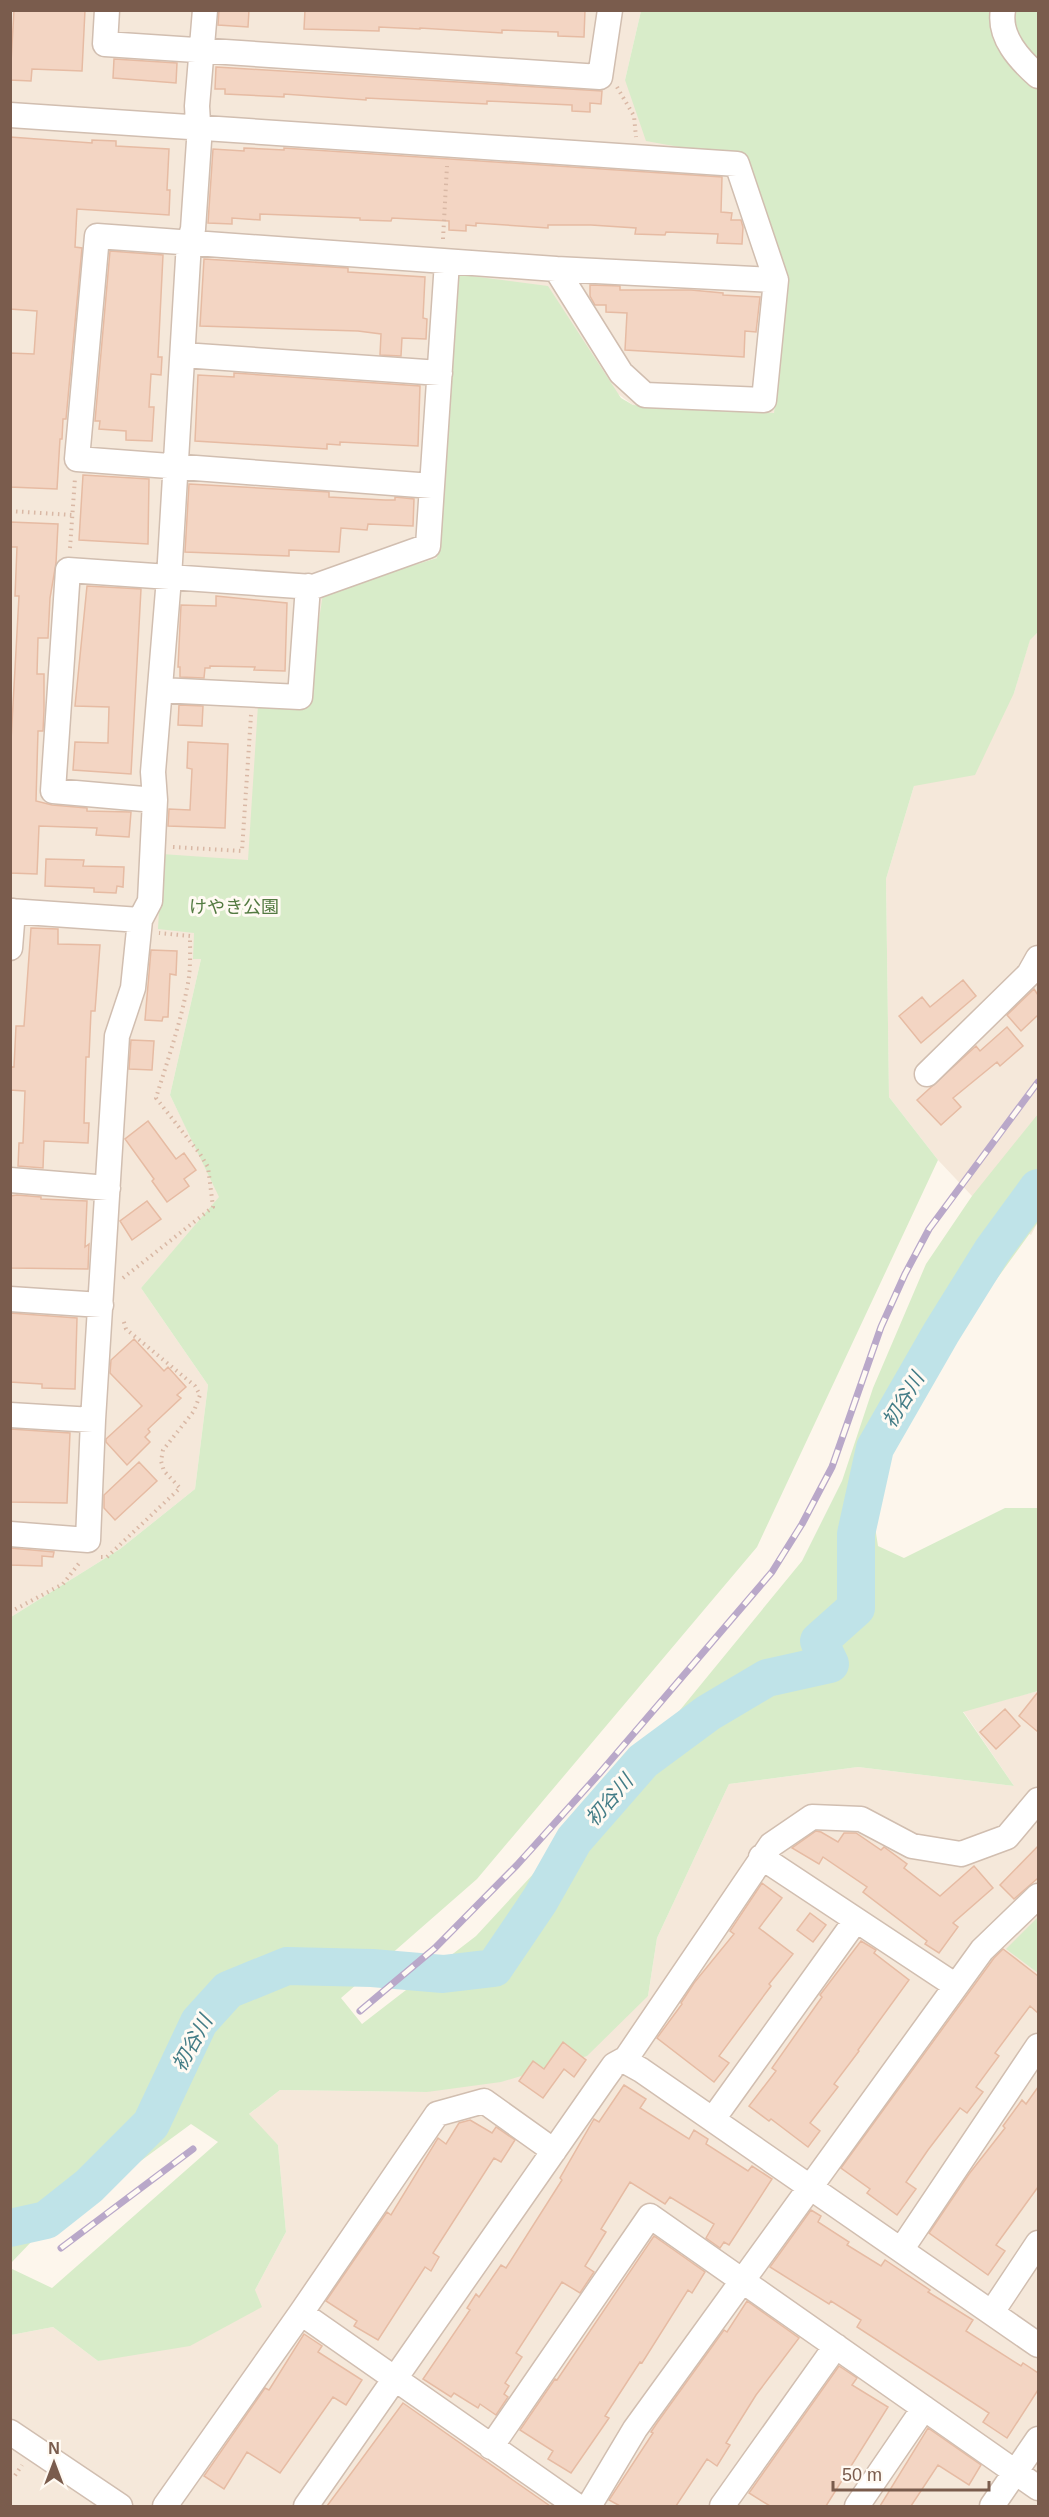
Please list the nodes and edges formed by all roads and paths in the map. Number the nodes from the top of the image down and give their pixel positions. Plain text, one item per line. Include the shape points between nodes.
1 (107, 10) edge
2 (205, 10) edge
3 (610, 10) edge
4 (1003, 10) edge
5 (201, 50) junction
6 (1038, 76) edge
7 (600, 77) junction
8 (10, 115) edge
9 (197, 128) junction
10 (635, 141) dead end
11 (449, 143) junction
12 (189, 242) junction
13 (444, 262) junction
14 (556, 269) junction
15 (776, 280) junction
16 (183, 355) junction
17 (440, 373) junction
18 (77, 459) junction
19 (174, 467) junction
20 (432, 486) junction
21 (10, 511) edge
22 (72, 515) junction
23 (68, 570) junction
24 (169, 578) junction
25 (308, 586) junction
26 (160, 690) junction
27 (253, 695) junction
28 (155, 800) junction
29 (172, 847) dead end
30 (12, 911) edge
31 (147, 926) junction
32 (10, 948) edge
33 (1038, 958) edge
34 (927, 1074) dead end
35 (10, 1180) edge
36 (108, 1188) junction
37 (120, 1281) dead end
38 (10, 1299) edge
39 (111, 1309) junction
40 (10, 1415) edge
41 (93, 1420) junction
42 (10, 1534) edge
43 (95, 1557) dead end
44 (83, 1558) dead end
45 (10, 1612) edge
46 (1038, 1800) edge
47 (761, 1857) junction
48 (1038, 1896) edge
49 (856, 1920) junction
50 (956, 1986) junction
51 (1038, 2046) edge
52 (625, 2060) junction
53 (713, 2119) junction
54 (554, 2151) junction
55 (810, 2187) junction
56 (1038, 2243) edge
57 (901, 2250) junction
58 (742, 2280) junction
59 (992, 2312) junction
60 (301, 2313) junction
61 (1038, 2345) edge
62 (836, 2346) junction
63 (395, 2380) junction
64 (924, 2408) junction
65 (10, 2432) edge
66 (1038, 2439) edge
67 (491, 2447) junction
68 (24, 2462) dead end
69 (1016, 2472) junction
70 (10, 2478) edge
71 (1038, 2488) edge
72 (120, 2506) edge
73 (165, 2506) edge
74 (306, 2506) edge
75 (577, 2506) edge
76 (589, 2506) edge
77 (722, 2506) edge
78 (856, 2506) edge
79 (992, 2506) edge

1 - 5 street via 105,44
2 - 5 street
3 - 7 street
4 - 6 street via 1010,47
5 - 7 street
5 - 9 street
7 - 10 path via 615,83 634,116
8 - 9 street
9 - 11 street
9 - 12 street via 193,229
11 - 13 path
11 - 15 street via 736,164
12 - 13 street
12 - 16 street
12 - 18 street via 97,236
13 - 14 street
13 - 17 street
14 - 15 street
14 - 15 street via 621,373 645,395 764,400
16 - 17 street
16 - 19 street
17 - 20 street
18 - 19 street
18 - 22 path
19 - 20 street
19 - 24 street
20 - 25 street via 428,546
21 - 22 path
22 - 23 path
23 - 24 street
23 - 28 street via 53,792
24 - 25 street
24 - 26 street
25 - 27 street via 300,697
26 - 27 street
26 - 28 street via 153,772
27 - 29 path via 242,851
28 - 31 street
30 - 31 street
30 - 32 street
31 - 36 street via 134,988 117,1036
31 - 37 path via 190,936 188,987 156,1098 208,1167 213,1207
33 - 34 street via 1029,974
35 - 36 street
36 - 39 street
38 - 39 street
39 - 41 street
39 - 43 path via 126,1329 195,1386 200,1395 194,1411 163,1450 164,1471 180,1488 107,1557
40 - 41 street
41 - 42 street via 88,1540
44 - 45 path via 63,1584
46 - 47 street via 1007,1837 961,1854 912,1846 861,1819 812,1817 771,1845
47 - 49 street
47 - 52 street
48 - 50 street via 982,1950
49 - 50 street
49 - 53 street
50 - 55 street
51 - 57 street
52 - 53 street
52 - 54 street via 614,2065
53 - 55 street
54 - 60 street via 484,2101 437,2114
54 - 63 street
55 - 57 street
55 - 58 street
56 - 59 street
57 - 59 street
58 - 62 street
58 - 67 street via 650,2216
58 - 76 street via 635,2429
59 - 61 street
60 - 63 street
60 - 73 street
62 - 64 street
62 - 77 street
63 - 67 street
63 - 74 street
64 - 69 street
64 - 78 street
65 - 72 street
66 - 69 street
67 - 75 street
68 - 70 path
69 - 71 street
69 - 79 street

